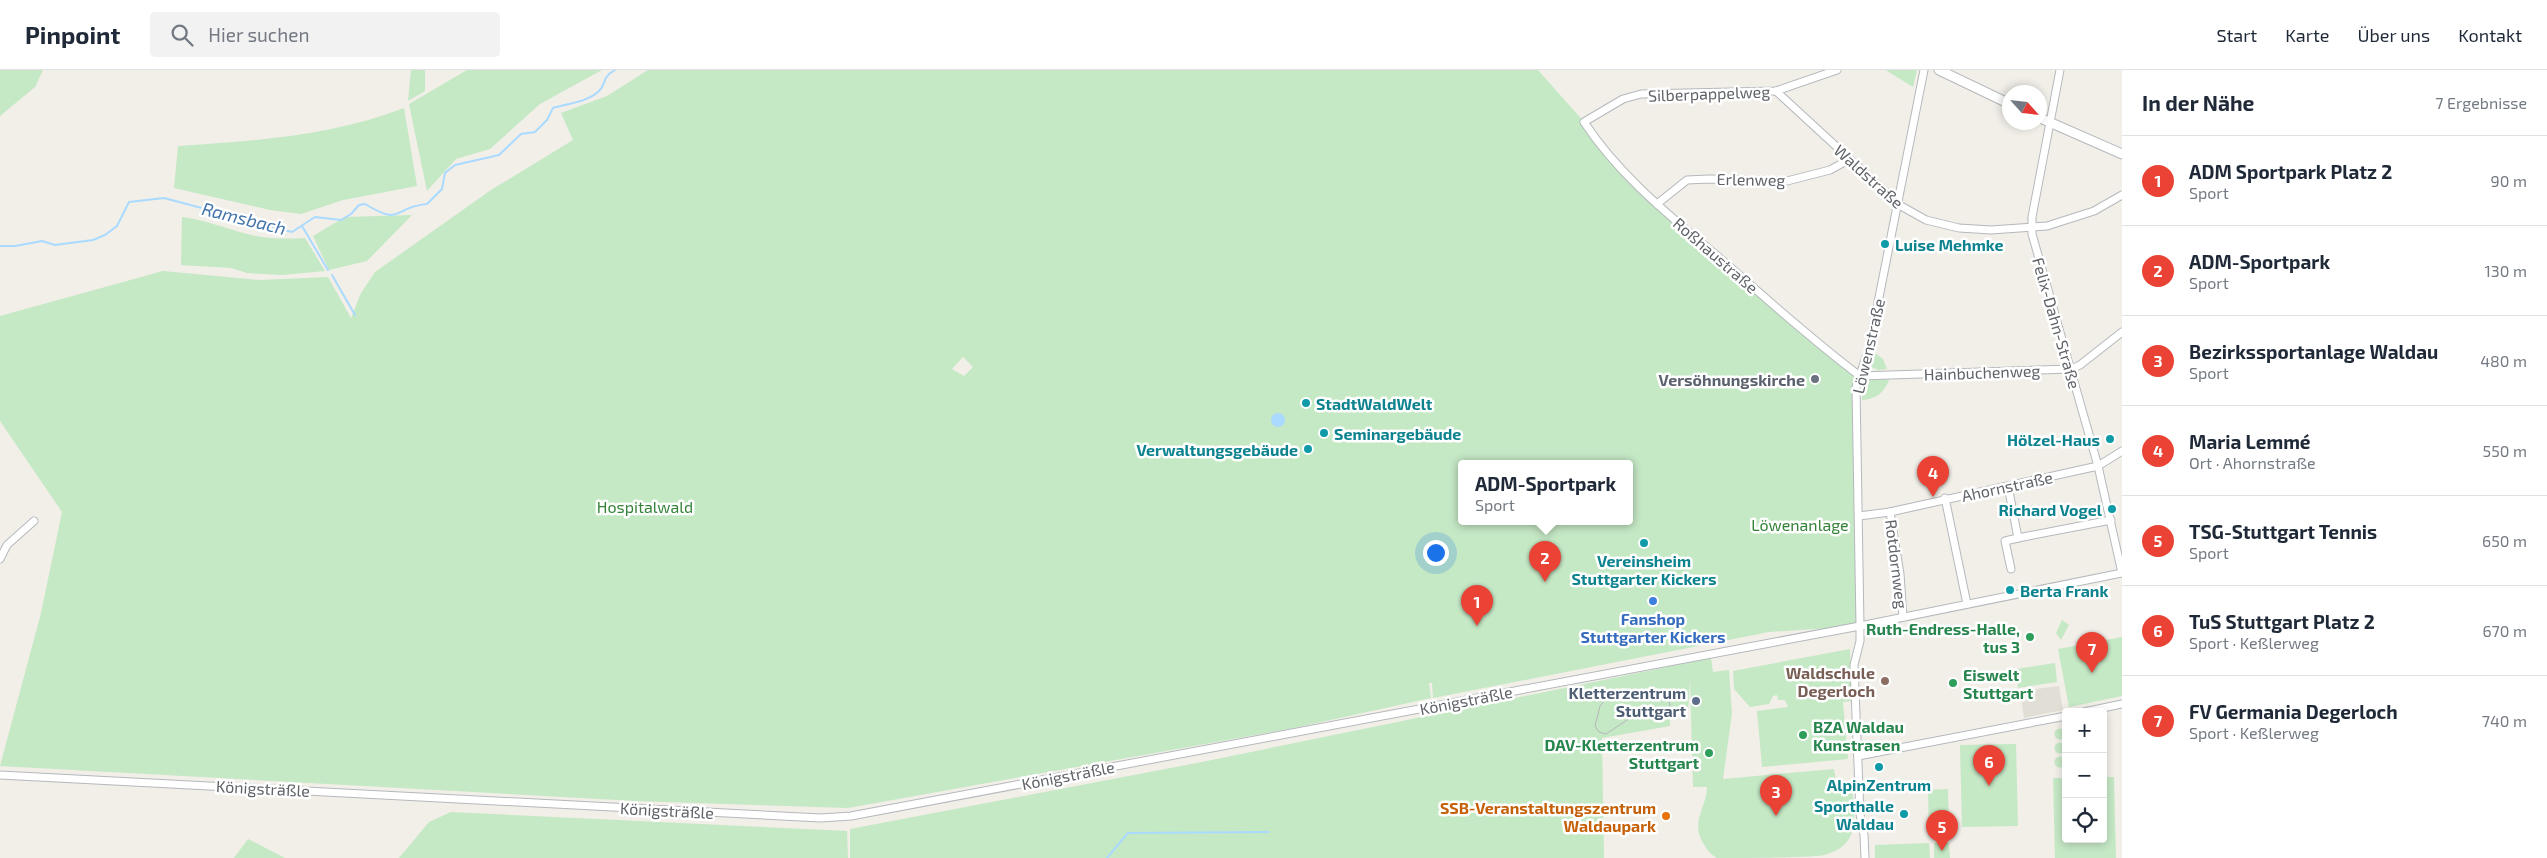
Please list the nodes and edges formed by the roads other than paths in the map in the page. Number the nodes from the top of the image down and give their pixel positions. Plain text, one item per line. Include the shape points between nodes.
1 (1837, 70) edge
2 (1924, 70) edge
3 (1939, 70) edge
4 (2060, 70) edge
5 (1776, 91) junction
6 (2002, 100) edge
7 (1584, 122) joint
8 (2049, 123) junction
9 (2122, 154) edge
10 (1850, 159) junction
11 (2122, 195) edge
12 (1898, 203) junction
13 (1657, 204) junction
14 (2032, 226) junction
15 (2122, 332) edge
16 (2070, 369) junction
17 (1860, 376) junction
18 (2122, 451) edge
19 (2098, 466) junction
20 (2008, 486) junction
21 (1946, 498) junction
22 (1890, 512) junction
23 (1859, 516) junction
24 (2110, 520) junction
25 (34, 521) dead end
26 (2018, 538) junction
27 (0, 559) edge
28 (2011, 569) dead end
29 (2122, 574) edge
30 (1967, 604) junction
31 (1903, 617) junction
32 (1860, 626) junction
33 (2118, 704) edge
34 (2101, 708) edge
35 (2062, 717) edge
36 (1858, 756) junction
37 (0, 775) edge
38 (1865, 858) edge

1 - 5 street, Silberpappelweg
2 - 12 street, Löwenstraße
3 - 6 street
4 - 8 street, Felix-Dahn-Straße
5 - 7 street, Silberpappelweg via 1641,94 1623,99
5 - 10 street, Waldstraße
7 - 13 street, Roßhaustraße via 1607,153
8 - 9 street
8 - 14 street, Felix-Dahn-Straße
10 - 12 street, Waldstraße
10 - 13 street, Erlenweg via 1830,170 1787,181 1687,180
11 - 14 street, Waldstraße via 2071,220
12 - 14 street, Waldstraße via 1926,220 1959,228 1991,230
12 - 17 street, Löwenstraße via 1869,348
13 - 17 street, Roßhaustraße via 1826,351
14 - 16 street, Felix-Dahn-Straße
15 - 16 street, Hainbuchenweg via 2080,365
16 - 17 street, Hainbuchenweg
16 - 19 street, Felix-Dahn-Straße
17 - 23 street, Löwenstraße via 1856,400
18 - 19 street, Ahornstraße
19 - 20 street, Ahornstraße
19 - 24 street, Felix-Dahn-Straße
20 - 21 street, Ahornstraße
20 - 26 street
21 - 22 street, Ahornstraße
21 - 30 street
22 - 23 street, Ahornstraße
22 - 31 street, Rotdornweg
23 - 32 street, Löwenstraße
24 - 26 street
24 - 29 street, Felix-Dahn-Straße
25 - 27 street via 7,545
26 - 28 street via 2005,541
29 - 30 street, Königsträßle
30 - 31 street, Königsträßle
31 - 32 street, Königsträßle
32 - 36 street, Löwenstraße via 1860,641 1854,659
32 - 37 street, Königsträßle via 851,816 821,818
33 - 34 street
35 - 36 street
36 - 38 street, Löwenstraße

